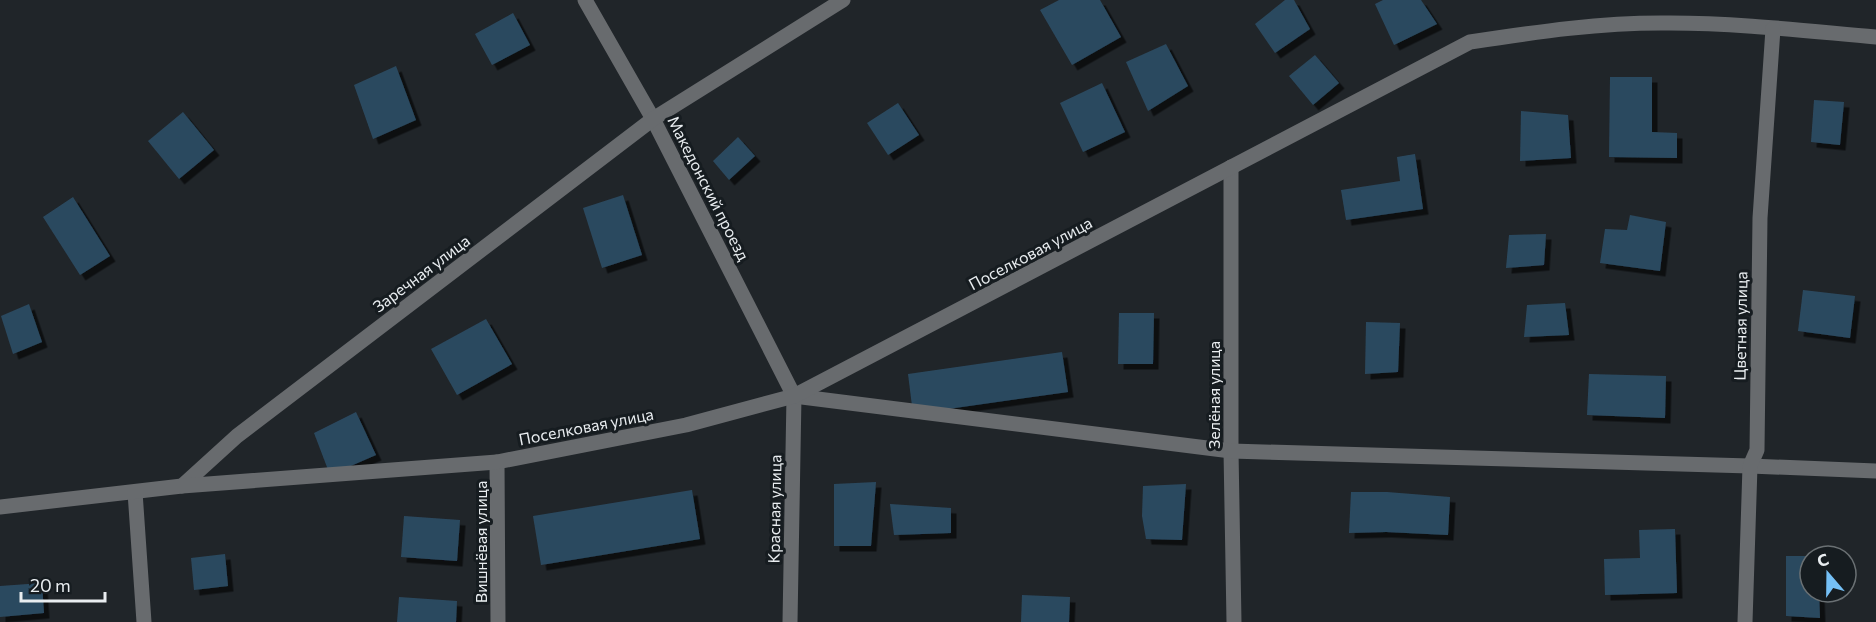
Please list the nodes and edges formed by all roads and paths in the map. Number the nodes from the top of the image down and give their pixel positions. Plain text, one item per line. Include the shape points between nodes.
1 (585, 0) edge
2 (843, 0) edge
3 (1773, 29) junction
4 (1876, 37) edge
5 (653, 119) junction
6 (1232, 167) junction
7 (794, 396) junction
8 (1231, 451) junction
9 (497, 462) junction
10 (1750, 466) junction
11 (1876, 471) edge
12 (182, 486) junction
13 (135, 492) junction
14 (0, 507) edge
15 (144, 622) edge
16 (498, 622) edge
17 (790, 622) edge
18 (1234, 622) edge
19 (1744, 622) edge

1 - 5 street, Македонский проезд
2 - 5 street, Заречная улица
3 - 4 street, Поселковая улица
3 - 6 street, Поселковая улица via 1657,23 1568,27 1470,42
3 - 10 street, Цветная улица via 1760,218 1757,450
5 - 7 street, Македонский проезд
5 - 12 street, Заречная улица via 237,436
6 - 7 street, Поселковая улица
6 - 8 street, Зелёная улица
7 - 8 street
7 - 9 street, Поселковая улица via 686,425
7 - 17 street, Красная улица
8 - 10 street
8 - 18 street, Зелёная улица
9 - 12 street, Поселковая улица
9 - 16 street, Вишнёвая улица
10 - 11 street
10 - 19 street, Цветная улица
12 - 13 street
13 - 14 street
13 - 15 street

